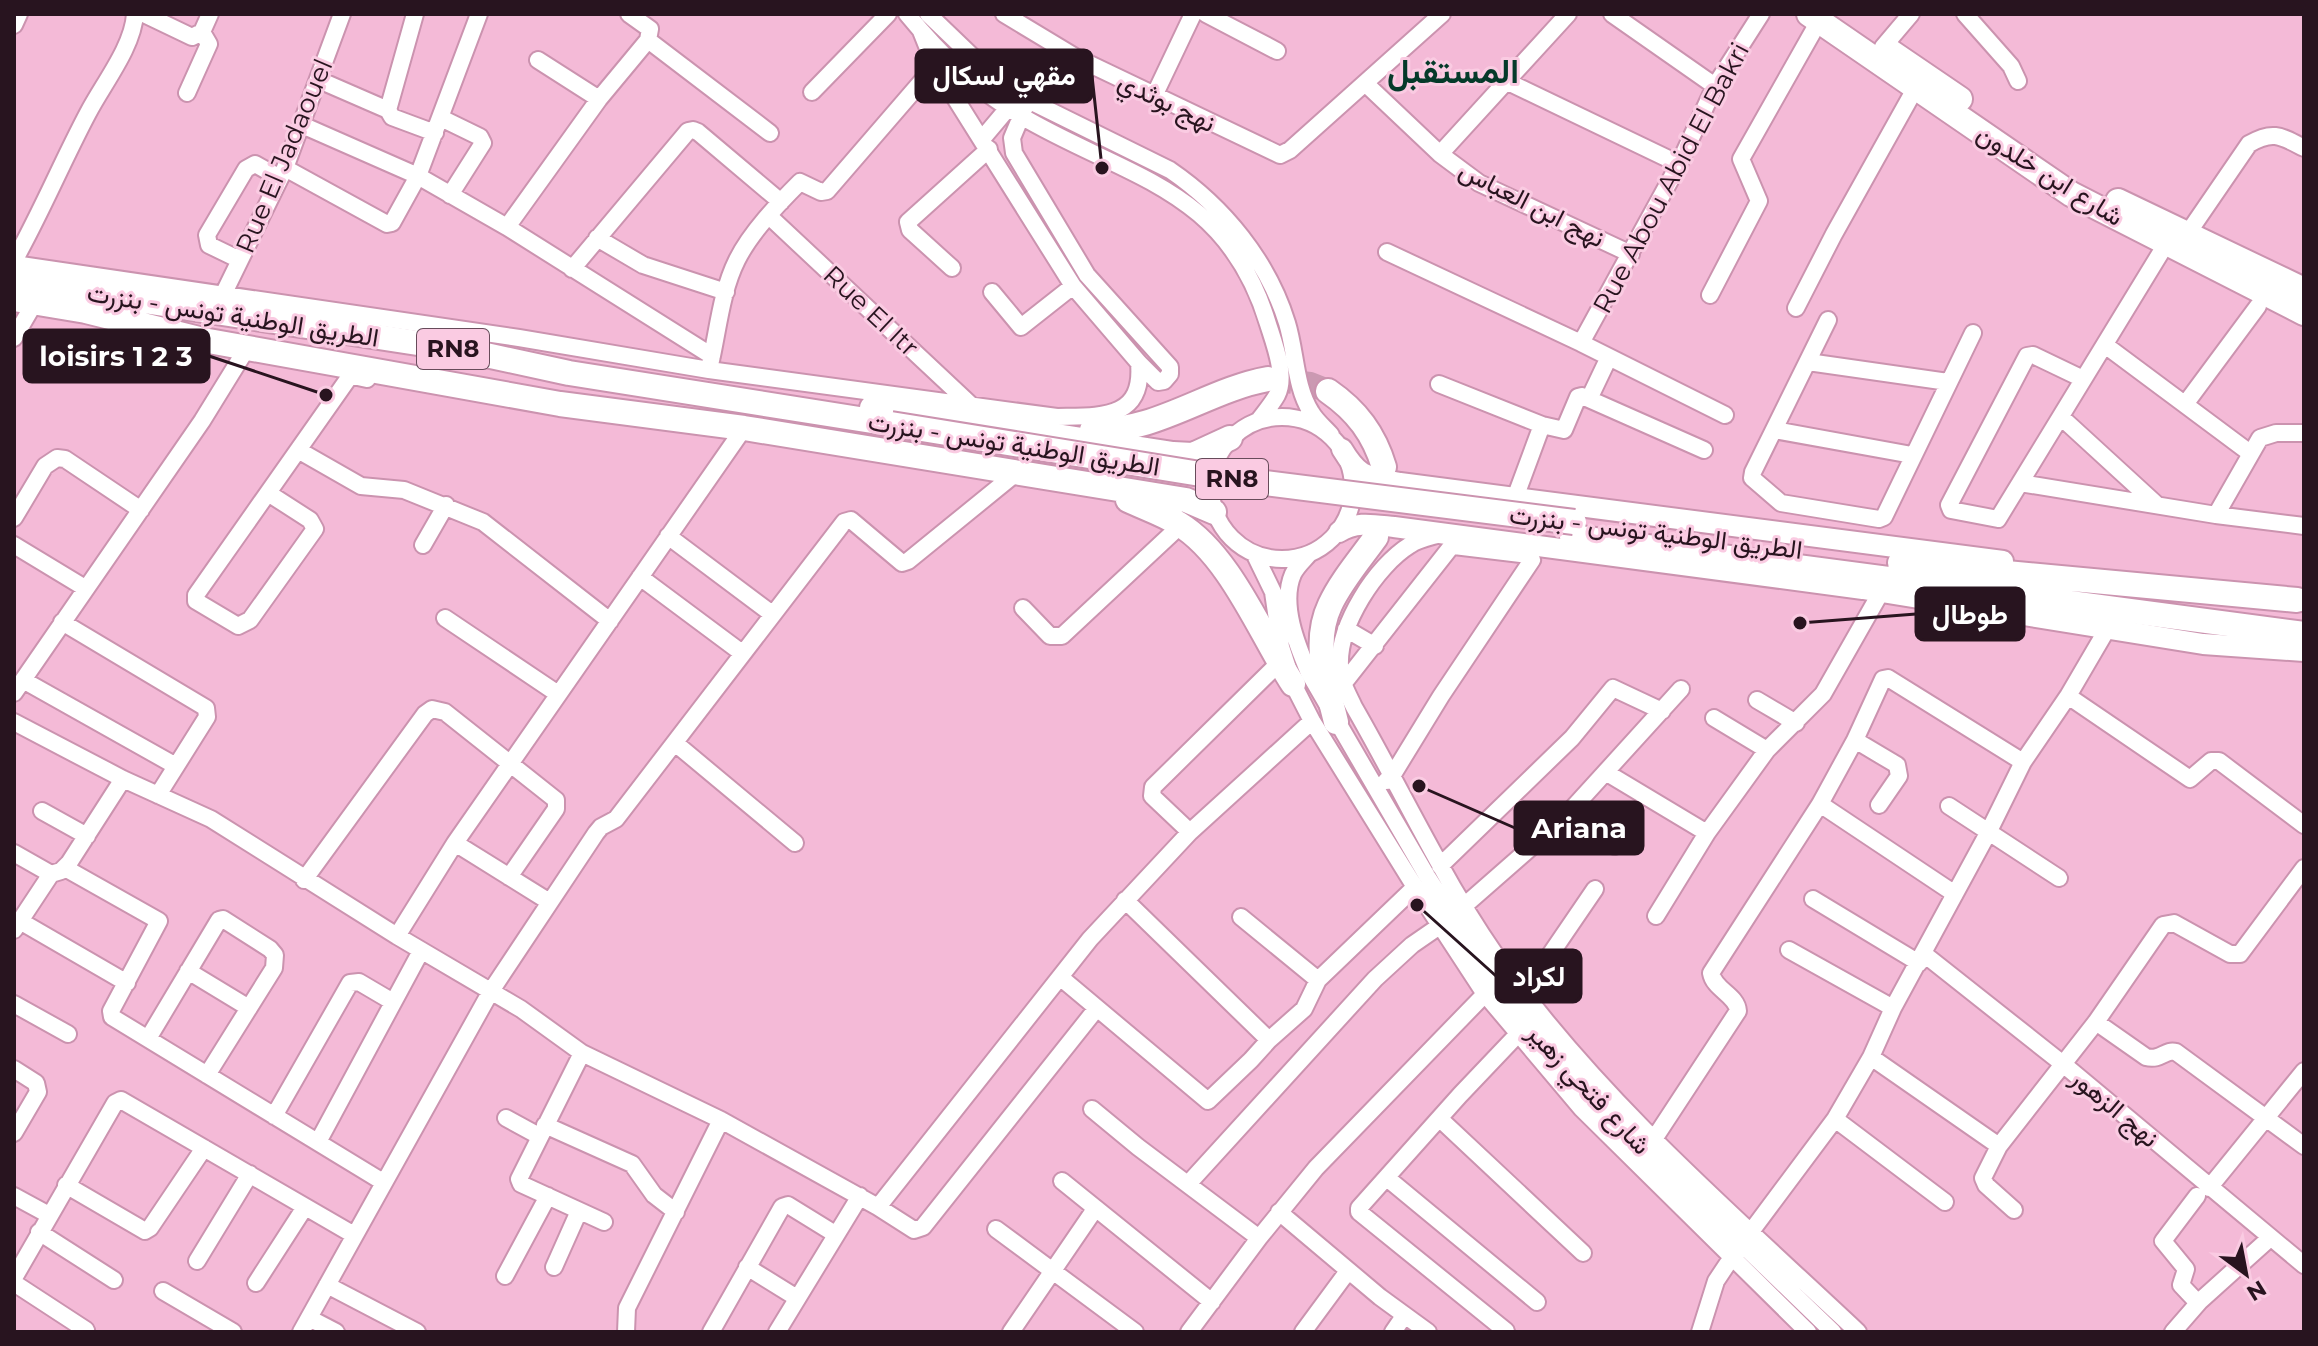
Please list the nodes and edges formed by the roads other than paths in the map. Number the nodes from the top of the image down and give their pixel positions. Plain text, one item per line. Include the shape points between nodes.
1 (19, 14) edge
2 (135, 14) edge
3 (144, 14) edge
4 (210, 14) edge
5 (342, 14) edge
6 (415, 14) edge
7 (479, 14) edge
8 (629, 14) edge
9 (888, 14) edge
10 (907, 14) edge
11 (928, 14) edge
12 (1004, 14) edge
13 (1193, 14) edge
14 (1206, 14) edge
15 (1442, 14) edge
16 (1568, 14) edge
17 (1612, 14) edge
18 (1761, 14) edge
19 (1911, 14) edge
20 (1965, 14) edge
21 (1821, 16) edge
22 (14, 25) edge
23 (921, 31) junction
24 (202, 32) junction
25 (648, 40) junction
26 (1277, 51) dead end
27 (1879, 54) junction
28 (538, 60) dead end
29 (935, 66) junction
30 (319, 80) junction
31 (1506, 81) junction
32 (2018, 81) dead end
33 (1366, 84) junction
34 (1715, 86) junction
35 (1915, 89) junction
36 (812, 92) dead end
37 (187, 93) dead end
38 (1154, 96) junction
39 (599, 99) junction
40 (1019, 104) junction
41 (388, 110) junction
42 (302, 125) junction
43 (438, 125) junction
44 (770, 133) dead end
45 (986, 144) junction
46 (2304, 148) edge
47 (1440, 154) junction
48 (1679, 164) junction
49 (283, 173) junction
50 (418, 176) junction
51 (450, 195) junction
52 (781, 202) junction
53 (769, 216) junction
54 (507, 227) junction
55 (597, 238) junction
56 (2177, 238) junction
57 (1387, 252) dead end
58 (1631, 254) junction
59 (240, 260) junction
60 (14, 263) edge
61 (952, 268) dead end
62 (572, 269) junction
63 (14, 281) edge
64 (1073, 286) junction
65 (2304, 290) edge
66 (726, 292) junction
67 (992, 292) dead end
68 (1710, 295) dead end
69 (222, 297) junction
70 (25, 300) edge
71 (2258, 306) dead end
72 (1796, 308) dead end
73 (86, 311) junction
74 (2304, 313) edge
75 (1828, 320) dead end
76 (1973, 333) dead end
77 (14, 338) edge
78 (1581, 343) junction
79 (2105, 345) junction
80 (247, 348) junction
81 (463, 350) junction
82 (1609, 357) junction
83 (1808, 362) junction
84 (710, 363) junction
85 (1139, 363) junction
86 (1268, 379) tunnel mouth
87 (2083, 379) junction
88 (1948, 382) junction
89 (446, 383) junction
90 (1439, 384) dead end
91 (1328, 391) tunnel mouth
92 (1589, 399) junction
93 (2186, 403) junction
94 (973, 407) junction
95 (1725, 415) dead end
96 (2061, 417) junction
97 (1259, 420) junction
98 (1542, 425) junction
99 (744, 428) junction
100 (1774, 430) junction
101 (890, 432) junction
102 (1032, 432) junction
103 (2304, 433) edge
104 (1230, 438) junction
105 (1337, 442) junction
106 (298, 450) junction
107 (1704, 450) dead end
108 (2250, 453) junction
109 (1912, 455) junction
110 (1384, 467) dead end
111 (1015, 474) junction
112 (1041, 478) junction
113 (2020, 483) junction
114 (268, 493) junction
115 (1515, 498) junction
116 (2156, 504) junction
117 (446, 505) junction
118 (1810, 508) junction
119 (141, 510) junction
120 (1214, 512) junction
121 (2216, 515) junction
122 (14, 518) edge
123 (1181, 525) junction
124 (2304, 526) edge
125 (1573, 530) junction
126 (1339, 532) junction
127 (1440, 534) junction
128 (668, 536) junction
129 (1805, 536) junction
130 (1376, 537) dead end
131 (14, 545) edge
132 (423, 545) dead end
133 (1309, 554) junction
134 (1255, 555) junction
135 (640, 577) junction
136 (85, 588) junction
137 (1962, 588) junction
138 (1881, 592) junction
139 (2302, 606) edge
140 (1023, 608) dead end
141 (772, 614) junction
142 (445, 618) dead end
143 (610, 621) junction
144 (62, 622) junction
145 (1346, 629) junction
146 (2106, 631) junction
147 (2304, 634) edge
148 (1375, 646) junction
149 (2304, 650) edge
150 (742, 653) junction
151 (1279, 663) junction
152 (1293, 684) junction
153 (1343, 684) junction
154 (18, 686) edge
155 (1681, 689) dead end
156 (558, 694) junction
157 (2068, 696) junction
158 (1757, 700) dead end
159 (1662, 711) junction
160 (1714, 718) dead end
161 (14, 722) edge
162 (1324, 722) junction
163 (1796, 723) junction
164 (1855, 740) junction
165 (675, 743) junction
166 (1767, 750) junction
167 (2023, 762) junction
168 (511, 764) junction
169 (176, 766) junction
170 (1607, 773) junction
171 (1392, 776) junction
172 (123, 779) junction
173 (1376, 791) junction
174 (158, 795) junction
175 (1820, 804) junction
176 (1879, 805) dead end
177 (1949, 806) dead end
178 (42, 811) dead end
179 (1566, 815) junction
180 (2304, 825) edge
181 (1190, 832) junction
182 (1707, 833) junction
183 (1988, 833) junction
184 (87, 836) junction
185 (455, 843) junction
186 (795, 843) dead end
187 (1615, 846) dead end
188 (14, 853) edge
189 (1440, 866) junction
190 (2304, 868) edge
191 (58, 871) junction
192 (509, 877) junction
193 (2059, 878) dead end
194 (304, 880) junction
195 (1415, 887) junction
196 (1595, 889) dead end
197 (1955, 894) junction
198 (1813, 899) dead end
199 (1125, 900) junction
200 (548, 901) junction
201 (1464, 906) junction
202 (1656, 916) dead end
203 (1241, 917) dead end
204 (17, 925) edge
205 (1441, 925) junction
206 (397, 936) junction
207 (1789, 950) dead end
208 (421, 951) junction
209 (1922, 958) junction
210 (188, 971) junction
211 (1060, 977) junction
212 (1318, 980) junction
213 (127, 983) junction
214 (491, 991) junction
215 (1524, 993) junction
216 (1485, 994) junction
217 (393, 1002) junction
218 (14, 1004) edge
219 (249, 1008) junction
220 (1097, 1008) junction
221 (1893, 1008) junction
222 (2096, 1022) junction
223 (68, 1034) dead end
224 (1518, 1034) junction
225 (149, 1037) junction
226 (1269, 1040) junction
227 (582, 1053) junction
228 (1871, 1057) junction
229 (2063, 1064) junction
230 (14, 1069) edge
231 (2304, 1071) edge
232 (207, 1075) junction
233 (1092, 1109) dead end
234 (274, 1116) junction
235 (2266, 1116) junction
236 (506, 1118) dead end
237 (1440, 1119) junction
238 (1835, 1119) junction
239 (721, 1120) junction
240 (542, 1130) junction
241 (14, 1133) edge
242 (1654, 1139) junction
243 (318, 1142) junction
244 (1999, 1146) junction
245 (2304, 1146) edge
246 (204, 1148) junction
247 (250, 1174) junction
248 (1387, 1178) junction
249 (1062, 1181) dead end
250 (383, 1182) junction
251 (1188, 1184) junction
252 (66, 1185) junction
253 (2203, 1192) junction
254 (14, 1196) edge
255 (548, 1196) junction
256 (860, 1196) junction
257 (1945, 1202) dead end
258 (305, 1207) junction
259 (878, 1207) junction
260 (1095, 1209) junction
261 (2014, 1210) dead end
262 (579, 1211) junction
263 (676, 1212) junction
264 (1279, 1212) junction
265 (49, 1215) junction
266 (604, 1222) dead end
267 (996, 1229) dead end
268 (39, 1232) junction
269 (835, 1234) junction
270 (354, 1235) junction
271 (1259, 1238) junction
272 (2270, 1238) junction
273 (1742, 1244) junction
274 (1583, 1253) dead end
275 (197, 1261) dead end
276 (2304, 1265) edge
277 (554, 1267) dead end
278 (747, 1267) junction
279 (1053, 1270) junction
280 (1348, 1271) junction
281 (505, 1276) dead end
282 (14, 1280) edge
283 (114, 1280) dead end
284 (256, 1283) dead end
285 (327, 1285) junction
286 (163, 1291) dead end
287 (797, 1298) junction
288 (1212, 1302) junction
289 (1537, 1302) dead end
290 (2198, 1303) junction
291 (1404, 1316) junction
292 (305, 1325) edge
293 (86, 1330) dead end
294 (1506, 1331) edge
295 (233, 1332) edge
296 (336, 1332) edge
297 (417, 1332) edge
298 (626, 1332) edge
299 (711, 1332) edge
300 (777, 1332) edge
301 (1011, 1332) edge
302 (1135, 1332) edge
303 (1189, 1332) edge
304 (1303, 1332) edge
305 (1393, 1332) edge
306 (1428, 1332) edge
307 (1700, 1332) edge
308 (1808, 1332) edge
309 (1833, 1332) edge
310 (1858, 1332) edge
311 (2173, 1332) edge

1 - 22 street
2 - 60 street via 120,56
3 - 24 street via 192,37
4 - 24 street
5 - 30 street, Rue El Jadaouel
6 - 41 street
7 - 43 street
8 - 25 street via 650,29
9 - 36 street
10 - 23 street
11 - 40 street
12 - 38 street, نهج بوثدي
13 - 38 street
14 - 26 street
15 - 33 street
16 - 31 street
17 - 34 street
18 - 34 street, Rue Abou Abid El Bakri
19 - 27 street
20 - 32 street
21 - 27 highway, شارع ابن خلدون
21 - 68 street via 1741,159 1759,201
23 - 29 street
23 - 40 street via 972,79
24 - 37 street via 209,44
25 - 39 street
25 - 44 street
27 - 35 highway, شارع ابن خلدون
27 - 56 highway, شارع ابن خلدون via 2077,181
28 - 39 street
29 - 45 street
29 - 52 street via 827,191 800,182
30 - 41 street
30 - 42 street, Rue El Jadaouel
31 - 47 street
31 - 48 street
33 - 38 street, نهج بوثدي via 1280,155
33 - 47 street, نهج ابن العباس
34 - 48 street, Rue Abou Abid El Bakri
35 - 56 highway, شارع ابن خلدون via 2071,194
35 - 72 street
39 - 54 street
40 - 45 street
40 - 85 street via 1014,153 1087,275 1170,367 1170,374 1158,382
40 - 97 street via 1163,187 1222,238 1253,282 1277,357 1280,387
40 - 105 street via 1170,170 1210,201 1256,258 1277,297 1303,395 1311,413
41 - 43 street via 392,117
42 - 49 street, Rue El Jadaouel
42 - 50 street
43 - 50 street
43 - 51 street via 480,137 483,143
45 - 61 street via 908,222 910,230
45 - 64 street
46 - 56 street via 2275,134 2249,144
47 - 58 street, نهج ابن العباس via 1479,183
48 - 58 street, Rue Abou Abid El Bakri
49 - 50 street via 390,224
49 - 59 street, Rue El Jadaouel
49 - 59 street via 255,164 246,169 207,235 209,245
50 - 51 street
51 - 54 street
52 - 53 street
52 - 55 street via 693,130
53 - 66 street via 738,259
53 - 94 street, Rue El Itr
54 - 62 street
55 - 62 street
55 - 66 street via 643,265
56 - 65 highway, شارع ابن خلدون
56 - 74 highway, شارع ابن خلدون
56 - 79 street
57 - 78 street
58 - 78 street, Rue Abou Abid El Bakri
59 - 69 street, Rue El Jadaouel
60 - 69 street
62 - 84 street
63 - 81 highway, الطريق الوطنية تونس - بنزرت / RN8
64 - 67 street via 1021,327
64 - 85 street
66 - 84 street
69 - 84 street
70 - 73 highway, الطريق الوطنية تونس - بنزرت / RN8
70 - 77 street
71 - 93 street
73 - 80 highway, RN8
73 - 101 highway, الطريق الوطنية تونس - بنزرت / RN8
75 - 83 street
76 - 88 street
78 - 82 street
79 - 87 street
79 - 93 street
80 - 89 highway
80 - 119 street
81 - 101 highway, الطريق الوطنية تونس - بنزرت / RN8
81 - 102 highway, RN8 via 585,363
82 - 92 street
82 - 95 street
83 - 88 street
83 - 100 street
84 - 94 street
85 - 94 street via 1137,392 1121,410 1107,415 1057,417
86 - 102 highway, RN8 via 1113,431
87 - 96 street
87 - 113 street via 2027,356 1949,508 1997,521
88 - 109 street
89 - 99 highway
89 - 106 street via 432,393 352,376
90 - 98 street
91 - 110 highway via 1366,425
92 - 98 street via 1578,397 1564,430
92 - 107 street
93 - 108 street
96 - 113 street
96 - 116 street
97 - 104 street
97 - 105 street via 1297,418 1315,424
98 - 115 street
99 - 111 highway
99 - 128 street
100 - 109 street
100 - 118 street via 1752,478 1781,503
101 - 125 highway, الطريق الوطنية تونس - بنزرت / RN8, bridge
102 - 104 highway, RN8 via 1183,454 1206,451
103 - 108 street via 2268,434
104 - 120 street via 1212,470
105 - 115 main road via 1363,475
105 - 126 street via 1351,469 1354,491
106 - 114 street
106 - 117 street via 361,486 404,490
108 - 121 street
109 - 118 street via 1882,519
111 - 112 highway
111 - 141 street via 902,563 846,520
112 - 120 highway via 1186,500
112 - 123 highway via 1120,497
113 - 116 street
114 - 114 street via 195,597 238,626 250,620 315,529 310,520
115 - 129 main road
116 - 121 street
117 - 132 street
117 - 143 street via 488,526
118 - 129 street
119 - 122 street via 57,458 45,466
119 - 136 street
120 - 134 street via 1230,538
121 - 124 street
123 - 140 street via 1062,636 1050,636
123 - 151 highway via 1225,572
125 - 137 highway, الطريق الوطنية تونس - بنزرت / RN8
125 - 139 highway, الطريق الوطنية تونس - بنزرت / RN8
126 - 127 main road via 1361,524
126 - 133 street
127 - 138 main road
127 - 145 street via 1412,543 1394,557
128 - 135 street
128 - 141 street
129 - 139 main road
130 - 162 highway via 1324,621
131 - 136 street
133 - 134 street via 1291,559
133 - 162 street, شارع فتحي زهير via 1291,582 1291,617
134 - 152 street, شارع فتحي زهير via 1273,592
135 - 143 street
135 - 150 street
136 - 144 street
137 - 147 highway, الطريق الوطنية تونس - بنزرت / RN8
137 - 149 highway via 2091,616
138 - 146 main road
138 - 163 street via 1823,694
141 - 150 street
142 - 156 street
143 - 156 street
144 - 154 street
144 - 169 street via 206,708 207,717
145 - 148 street
145 - 153 street via 1339,666
146 - 149 main road
146 - 157 street
148 - 153 street
148 - 171 street via 1450,548 1528,555 1532,560
150 - 165 street
151 - 152 highway
151 - 181 street via 1153,787 1152,796
152 - 162 street, شارع فتحي زهير
153 - 171 street
154 - 169 street
155 - 159 street
156 - 168 street
157 - 167 street
157 - 180 street via 2190,779 2211,761 2219,761
158 - 163 street
159 - 170 street
159 - 189 street via 1613,688 1572,738
160 - 166 street
161 - 172 street
162 - 173 street, شارع فتحي زهير
162 - 181 street
162 - 195 street, شارع فتحي زهير
163 - 166 street
164 - 167 street via 1888,678
164 - 175 street
164 - 176 street via 1900,770
165 - 186 street
165 - 200 street via 615,820 600,828
166 - 182 street
167 - 183 street
168 - 185 street
168 - 192 street via 558,804
168 - 194 street via 445,712 428,710
169 - 174 street
170 - 179 street
170 - 182 street
171 - 173 street
171 - 189 street
172 - 174 street
172 - 184 street
173 - 273 street, شارع فتحي زهير via 1451,915 1529,1025 1609,1116
174 - 194 street via 211,819
175 - 197 street
175 - 242 street via 1711,973 1738,1011
177 - 183 street
178 - 184 street
179 - 187 street
179 - 201 street
181 - 199 street
182 - 202 street
183 - 193 street
183 - 197 street
184 - 191 street
185 - 192 street
185 - 206 street
188 - 191 street
189 - 201 street
190 - 222 street via 2240,954 2230,954 2174,923 2163,925
191 - 204 street
191 - 213 street via 159,921
192 - 200 street
194 - 206 street
195 - 205 street, شارع فتحي زهير
195 - 212 street
196 - 215 street
197 - 209 street
198 - 209 street, نهج الزهور
199 - 211 street
199 - 226 street
200 - 214 street
201 - 215 street
203 - 212 street
204 - 213 street
205 - 216 street, شارع فتحي زهير
205 - 251 street via 1375,979
206 - 208 street
207 - 221 street
208 - 214 street
208 - 217 street
209 - 221 street
209 - 229 street, نهج الزهور
210 - 219 street
210 - 219 street via 223,919 275,955 274,968
210 - 225 street
211 - 220 street
211 - 259 street
212 - 226 street via 1304,1009
213 - 225 street via 110,1014
214 - 227 street
214 - 250 street
215 - 242 street
216 - 224 street, شارع فتحي زهير
216 - 264 street
217 - 234 street via 359,982 350,983
217 - 243 street
218 - 223 street
219 - 232 street
220 - 226 street via 1208,1101
220 - 259 street via 923,1227 907,1228
221 - 228 street
222 - 229 street
222 - 235 street via 2146,1057 2176,1052
224 - 237 street
224 - 273 street, شارع فتحي زهير via 1582,1109
225 - 232 street
227 - 239 street
227 - 240 street
228 - 238 street
228 - 244 street
229 - 244 street
229 - 253 street, نهج الزهور
230 - 241 street via 36,1083 38,1092
231 - 235 street
232 - 234 street
233 - 251 street
234 - 243 street
235 - 245 street
235 - 253 street
236 - 240 street
237 - 248 street
237 - 274 street
238 - 257 street
238 - 273 street
239 - 256 street
239 - 263 street
240 - 255 street via 519,1179
240 - 263 street via 632,1164 654,1195
242 - 273 street
243 - 250 street
244 - 261 street via 1983,1178
246 - 247 street
246 - 252 street via 145,1231
246 - 252 street via 118,1101
247 - 258 street
247 - 275 street
248 - 289 street
248 - 294 street via 1359,1212
249 - 260 street
250 - 270 street
251 - 271 street
252 - 265 street
253 - 272 street, نهج الزهور
253 - 290 street via 2163,1241 2186,1269 2181,1285
254 - 265 street
255 - 262 street
255 - 281 street
256 - 259 street
256 - 269 street
258 - 270 street
258 - 284 street
260 - 279 street
260 - 288 street
262 - 266 street
262 - 277 street
263 - 298 street via 627,1308
264 - 271 street
264 - 280 street
265 - 268 street
267 - 279 street
268 - 282 street
268 - 283 street
269 - 278 street via 784,1205
269 - 287 street
270 - 285 street
271 - 288 street
272 - 276 street, نهج الزهور
272 - 290 street
273 - 307 street via 1716,1281
273 - 308 street, شارع فتحي زهير
273 - 309 street, شارع فتحي زهير
273 - 310 street
278 - 287 street
278 - 299 street
279 - 301 street
279 - 302 street
280 - 291 street
280 - 304 street
282 - 293 street
285 - 292 street
285 - 297 street
286 - 295 street
287 - 300 street
288 - 303 street
290 - 311 street
291 - 305 street
291 - 306 street
292 - 296 street

